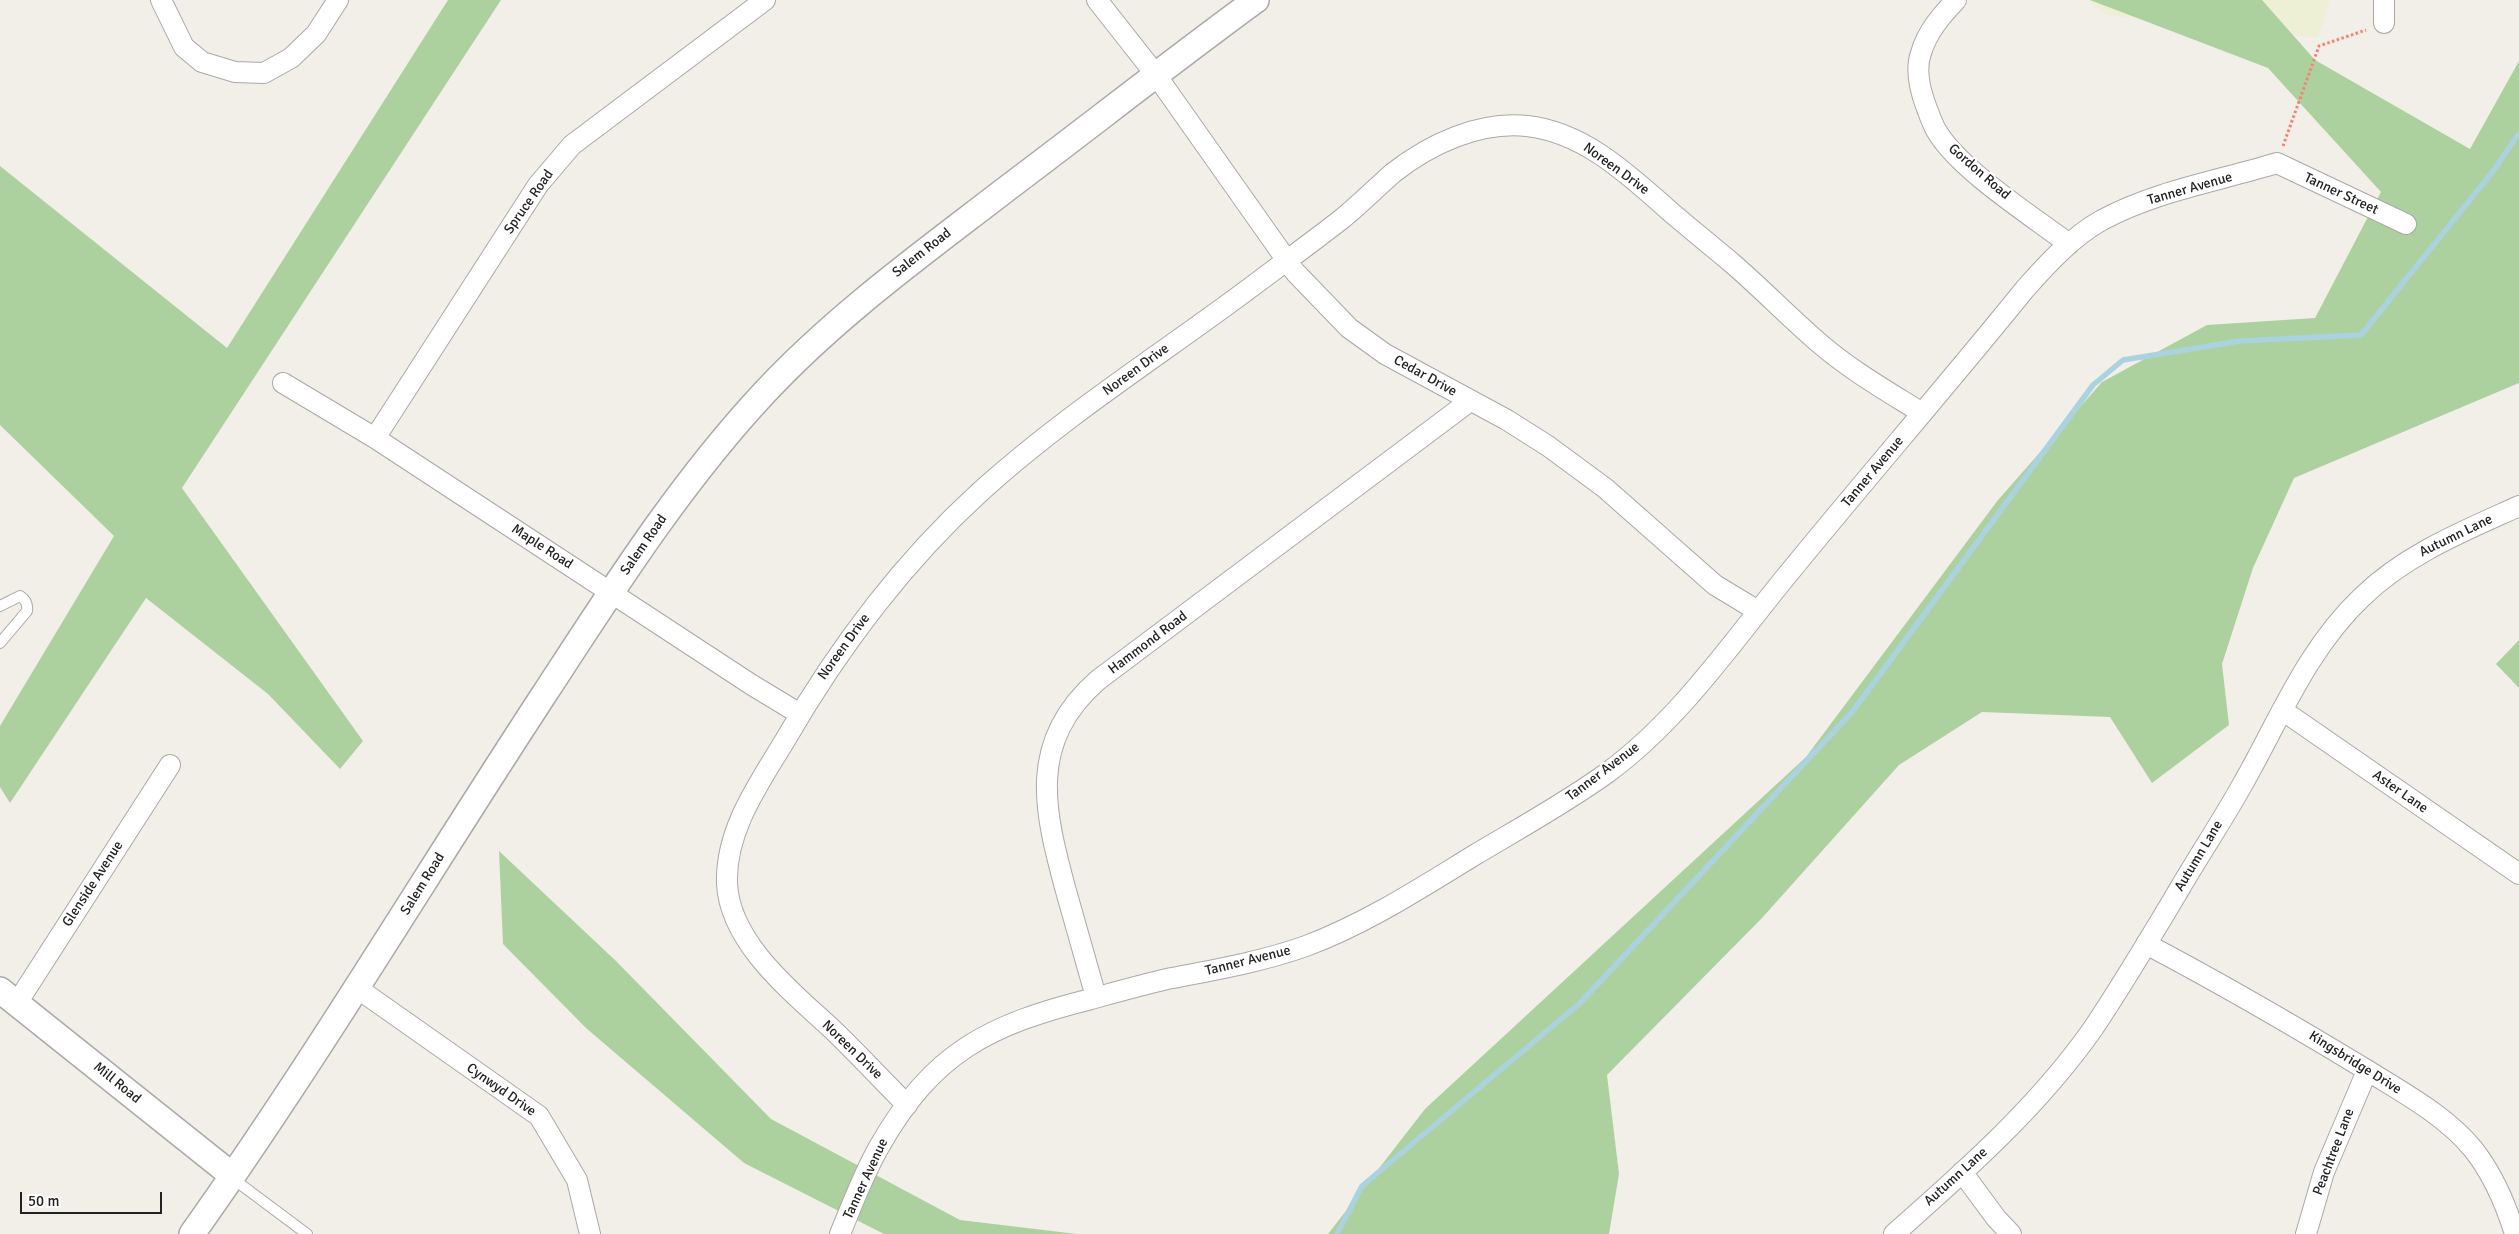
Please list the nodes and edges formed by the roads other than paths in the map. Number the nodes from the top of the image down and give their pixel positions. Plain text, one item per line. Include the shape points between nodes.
1 (161, 0) edge
2 (338, 0) edge
3 (765, 0) edge
4 (1097, 0) edge
5 (1256, 0) edge
6 (1956, 0) edge
7 (2384, 0) edge
8 (2384, 23) road end
9 (1156, 75) junction
10 (2276, 163) joint
11 (2406, 224) dead end
12 (2069, 244) junction
13 (1287, 260) junction
14 (283, 383) dead end
15 (1470, 401) junction
16 (1922, 413) junction
17 (375, 438) junction
18 (2519, 506) edge
19 (611, 592) junction
20 (0, 606) edge
21 (1758, 611) junction
22 (0, 643) edge
23 (2282, 710) junction
24 (800, 714) junction
25 (170, 765) dead end
26 (2519, 874) edge
27 (2146, 944) junction
28 (357, 988) junction
29 (8, 997) edge
30 (1096, 997) junction
31 (2368, 1071) junction
32 (907, 1105) junction
33 (1962, 1172) junction
34 (233, 1177) junction
35 (192, 1234) edge
36 (307, 1234) edge
37 (590, 1234) edge
38 (840, 1234) edge
39 (1894, 1234) edge
40 (2011, 1234) edge
41 (2306, 1234) edge
42 (2515, 1234) edge

1 - 2 street via 184,48 202,62 235,72 264,73 291,58 316,34
3 - 17 street, Spruce Road via 572,145 538,185
4 - 9 street, Cedar Drive
5 - 9 street, Salem Road
6 - 12 street, Gordon Road via 1934,24 1920,54 1918,75 1921,94 1936,130 1959,158 1980,176
7 - 8 street
9 - 13 street, Cedar Drive
9 - 19 street, Salem Road via 886,281 792,364 712,454
10 - 11 street, Tanner Street
10 - 12 street, Tanner Avenue via 2155,198 2102,221
12 - 16 street, Tanner Avenue via 2035,278
13 - 15 street, Cedar Drive via 1319,299 1365,342
13 - 16 street, Noreen Drive via 1342,219 1397,170 1429,150 1485,128 1506,125 1547,129 1586,145 1621,170 1737,267 1822,346
13 - 24 street, Noreen Drive via 1081,410 954,516 855,630
14 - 17 street, Maple Road
15 - 21 street, Cedar Drive via 1507,420 1567,460 1716,584
15 - 30 street, Hammond Road via 1098,680 1068,711 1051,749 1047,770 1048,812 1054,848
16 - 21 street, Tanner Avenue
17 - 19 street, Maple Road
18 - 23 street, Autumn Lane via 2428,550 2384,578 2345,614 2326,637 2294,685
19 - 24 street, Maple Road
19 - 28 street, Salem Road
20 - 22 lane via 20,596 28,605 27,611
21 - 30 street, Tanner Avenue via 1702,682 1626,758 1564,802 1401,900 1346,929 1294,950
23 - 26 street, Aster Lane
23 - 27 street, Autumn Lane via 2240,788
24 - 32 street, Noreen Drive via 751,798 736,832 727,879 728,895 739,926 757,954 804,1005
25 - 29 street, Glenside Avenue
27 - 31 street, Kingsbridge Drive via 2276,1014
27 - 33 street, Autumn Lane via 2055,1080
28 - 34 street, Salem Road
28 - 37 street, Cynwyd Drive via 539,1116 576,1180
29 - 34 street, Mill Road
30 - 32 street, Tanner Avenue via 1029,1016 981,1037 934,1073
31 - 41 street, Peachtree Lane via 2324,1172
31 - 42 street, Kingsbridge Drive via 2418,1102 2472,1148 2499,1194
32 - 38 street, Tanner Avenue via 869,1166
33 - 39 street, Autumn Lane
33 - 40 street
34 - 35 street, Salem Road
34 - 36 lane

